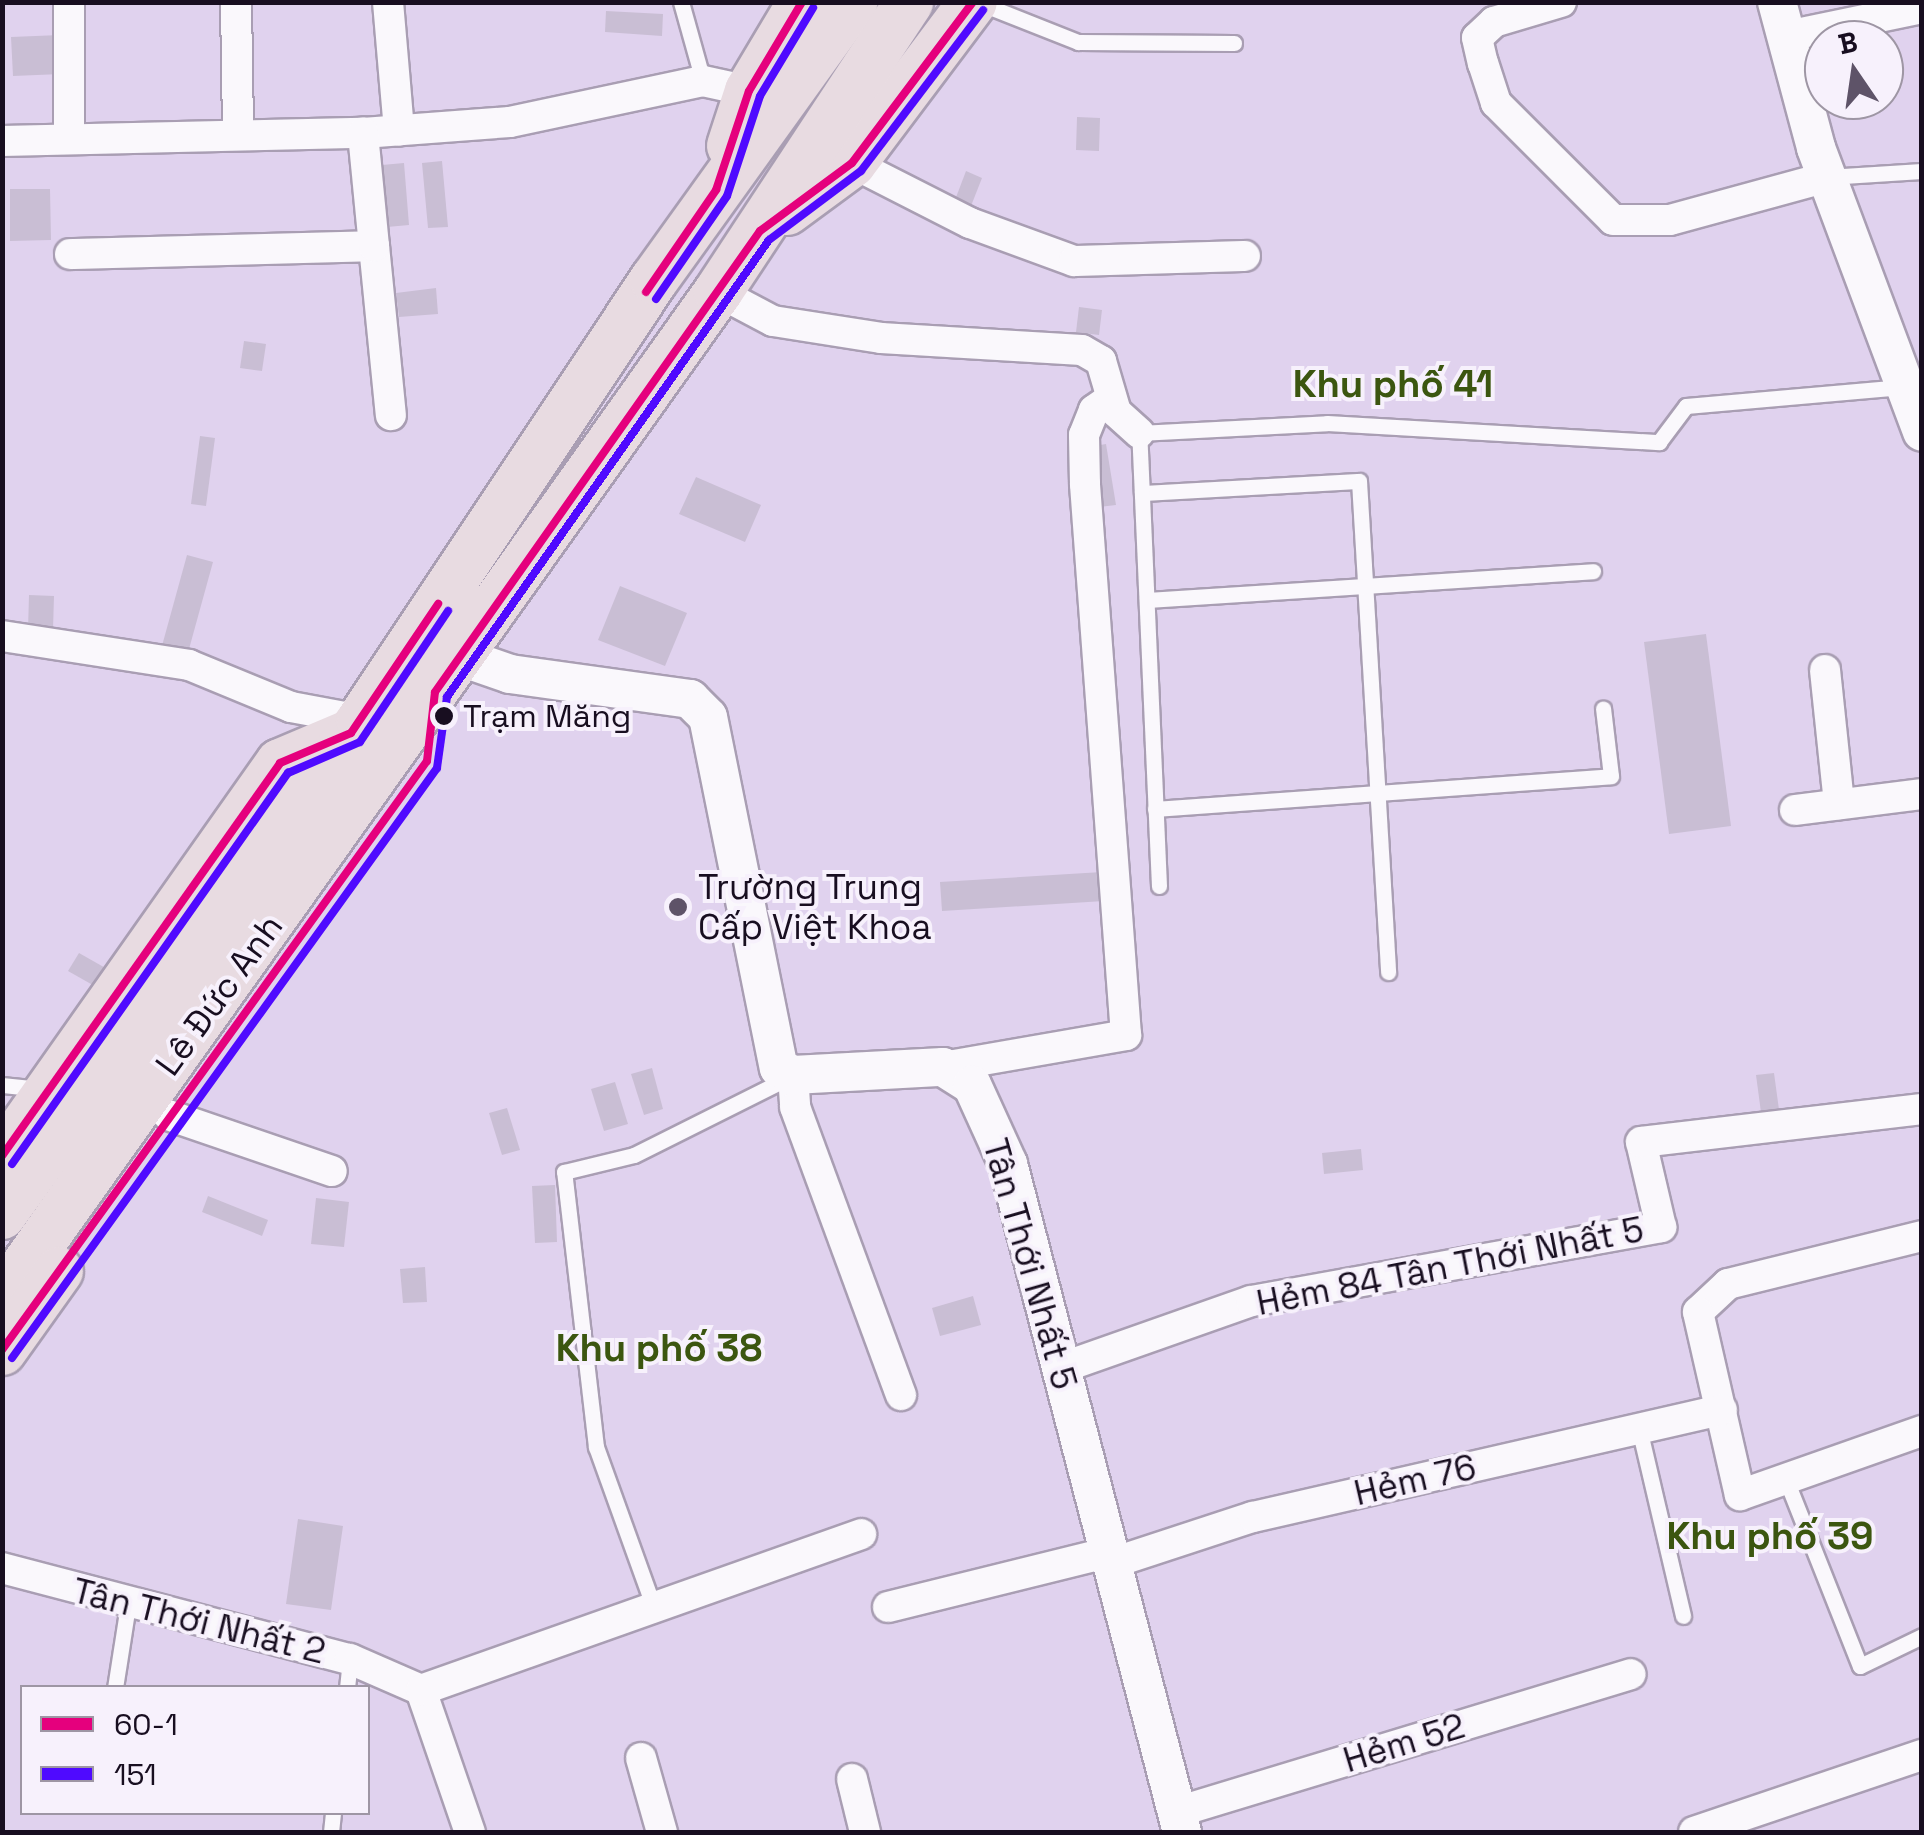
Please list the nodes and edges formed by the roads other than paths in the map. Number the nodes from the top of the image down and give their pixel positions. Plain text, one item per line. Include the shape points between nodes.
1 (69, 2) edge
2 (236, 2) edge
3 (388, 2) edge
4 (681, 2) edge
5 (975, 2) edge
6 (1561, 2) edge
7 (1922, 8) edge
8 (859, 12) edge
9 (1782, 19) edge
10 (1234, 44) dead end
11 (703, 81) junction
12 (749, 92) junction
13 (399, 130) junction
14 (238, 131) junction
15 (363, 134) junction
16 (69, 139) junction
17 (2, 141) edge
18 (852, 162) junction
19 (1922, 171) edge
20 (1827, 176) junction
21 (716, 190) junction
22 (760, 231) junction
23 (374, 246) junction
24 (70, 254) dead end
25 (1245, 256) dead end
26 (718, 292) junction
27 (1904, 387) junction
28 (1111, 398) junction
29 (391, 415) dead end
30 (1139, 432) junction
31 (1922, 432) edge
32 (1142, 493) junction
33 (1593, 571) dead end
34 (1365, 582) junction
35 (1146, 600) junction
36 (2, 636) edge
37 (1825, 670) dead end
38 (448, 675) junction
39 (1603, 708) dead end
40 (356, 726) junction
41 (1922, 794) edge
42 (1378, 796) junction
43 (1839, 804) junction
44 (1156, 809) junction
45 (1796, 810) dead end
46 (1159, 886) dead end
47 (1388, 972) dead end
48 (943, 1066) junction
49 (793, 1075) junction
50 (2, 1085) edge
51 (49, 1091) junction
52 (1922, 1109) edge
53 (168, 1115) junction
54 (2, 1157) edge
55 (332, 1171) dead end
56 (2, 1215) edge
57 (1922, 1236) edge
58 (2, 1298) edge
59 (2, 1351) edge
60 (1061, 1368) junction
61 (901, 1395) dead end
62 (1722, 1410) junction
63 (1640, 1428) junction
64 (1922, 1431) edge
65 (1787, 1482) junction
66 (861, 1534) dead end
67 (1111, 1558) junction
68 (2, 1568) edge
69 (128, 1605) junction
70 (888, 1607) dead end
71 (654, 1608) junction
72 (1683, 1616) dead end
73 (1922, 1636) edge
74 (349, 1674) edge
75 (1630, 1674) dead end
76 (115, 1685) edge
77 (421, 1690) junction
78 (1922, 1755) edge
79 (641, 1758) dead end
80 (852, 1779) dead end
81 (1180, 1822) edge
82 (470, 1832) edge
83 (662, 1832) edge
84 (865, 1832) edge
85 (1694, 1832) edge

1 - 16 street
2 - 14 street
3 - 13 street
4 - 11 lane
5 - 10 lane via 1078,42
5 - 18 highway, Lê Đức Anh
6 - 20 street via 1494,22 1478,38 1483,63 1496,102 1612,220 1670,220
7 - 9 street
8 - 12 highway, Lê Đức Anh
8 - 21 highway, Lê Đức Anh
8 - 22 highway, Lê Đức Anh
9 - 20 street
11 - 12 street
11 - 13 street via 510,122
12 - 21 highway, Lê Đức Anh
13 - 15 street
14 - 15 street
14 - 16 street
15 - 23 street
16 - 17 street
18 - 22 highway, Lê Đức Anh
18 - 25 street via 970,224 1074,261
19 - 20 lane
20 - 27 street
21 - 40 highway, Lê Đức Anh
22 - 26 highway, Lê Đức Anh
23 - 24 street
23 - 29 street
26 - 28 street via 773,321 881,338 1082,350 1100,361
26 - 38 highway, Lê Đức Anh
27 - 30 lane via 1686,406 1659,442 1327,424
27 - 31 street
28 - 30 street
28 - 48 street via 1094,410 1084,435 1085,484 1126,1035
30 - 32 lane
32 - 34 lane via 1359,481
32 - 35 lane
33 - 34 lane
34 - 35 lane
34 - 42 lane
35 - 44 lane
36 - 40 street via 189,665
37 - 43 street
38 - 49 street via 652,688 690,698 708,717 778,1068
38 - 53 highway, Lê Đức Anh via 426,761
38 - 58 highway, Lê Đức Anh
39 - 42 lane via 1611,776
40 - 51 highway via 280,762
40 - 56 highway, Lê Đức Anh
41 - 43 street
42 - 44 lane
42 - 47 lane
43 - 45 street
44 - 46 lane
48 - 49 street
48 - 60 street, Tân Thới Nhất 5 via 972,1085 1008,1164
49 - 61 street via 796,1107
49 - 71 lane via 634,1155 564,1172 596,1447
50 - 51 lane
51 - 54 highway
52 - 60 street, Hẻm 84 Tân Thới Nhất 5 via 1640,1142 1661,1227 1251,1301
53 - 55 street
53 - 59 highway, Lê Đức Anh
57 - 62 street via 1728,1284 1698,1312
60 - 67 street, Tân Thới Nhất 5
62 - 63 street, Hẻm 76
62 - 65 street via 1740,1495
63 - 67 street, Hẻm 76 via 1253,1516
63 - 72 lane
64 - 65 street
65 - 73 lane via 1860,1666
66 - 71 street
67 - 70 street, Hẻm 76
67 - 81 street, Tân Thới Nhất 5
68 - 69 street, Tân Thới Nhất 2
69 - 74 street, Tân Thới Nhất 2
69 - 76 lane
71 - 77 street
74 - 77 street, Tân Thới Nhất 2
75 - 81 street, Hẻm 52
77 - 82 street
78 - 85 street
79 - 83 street
80 - 84 street

